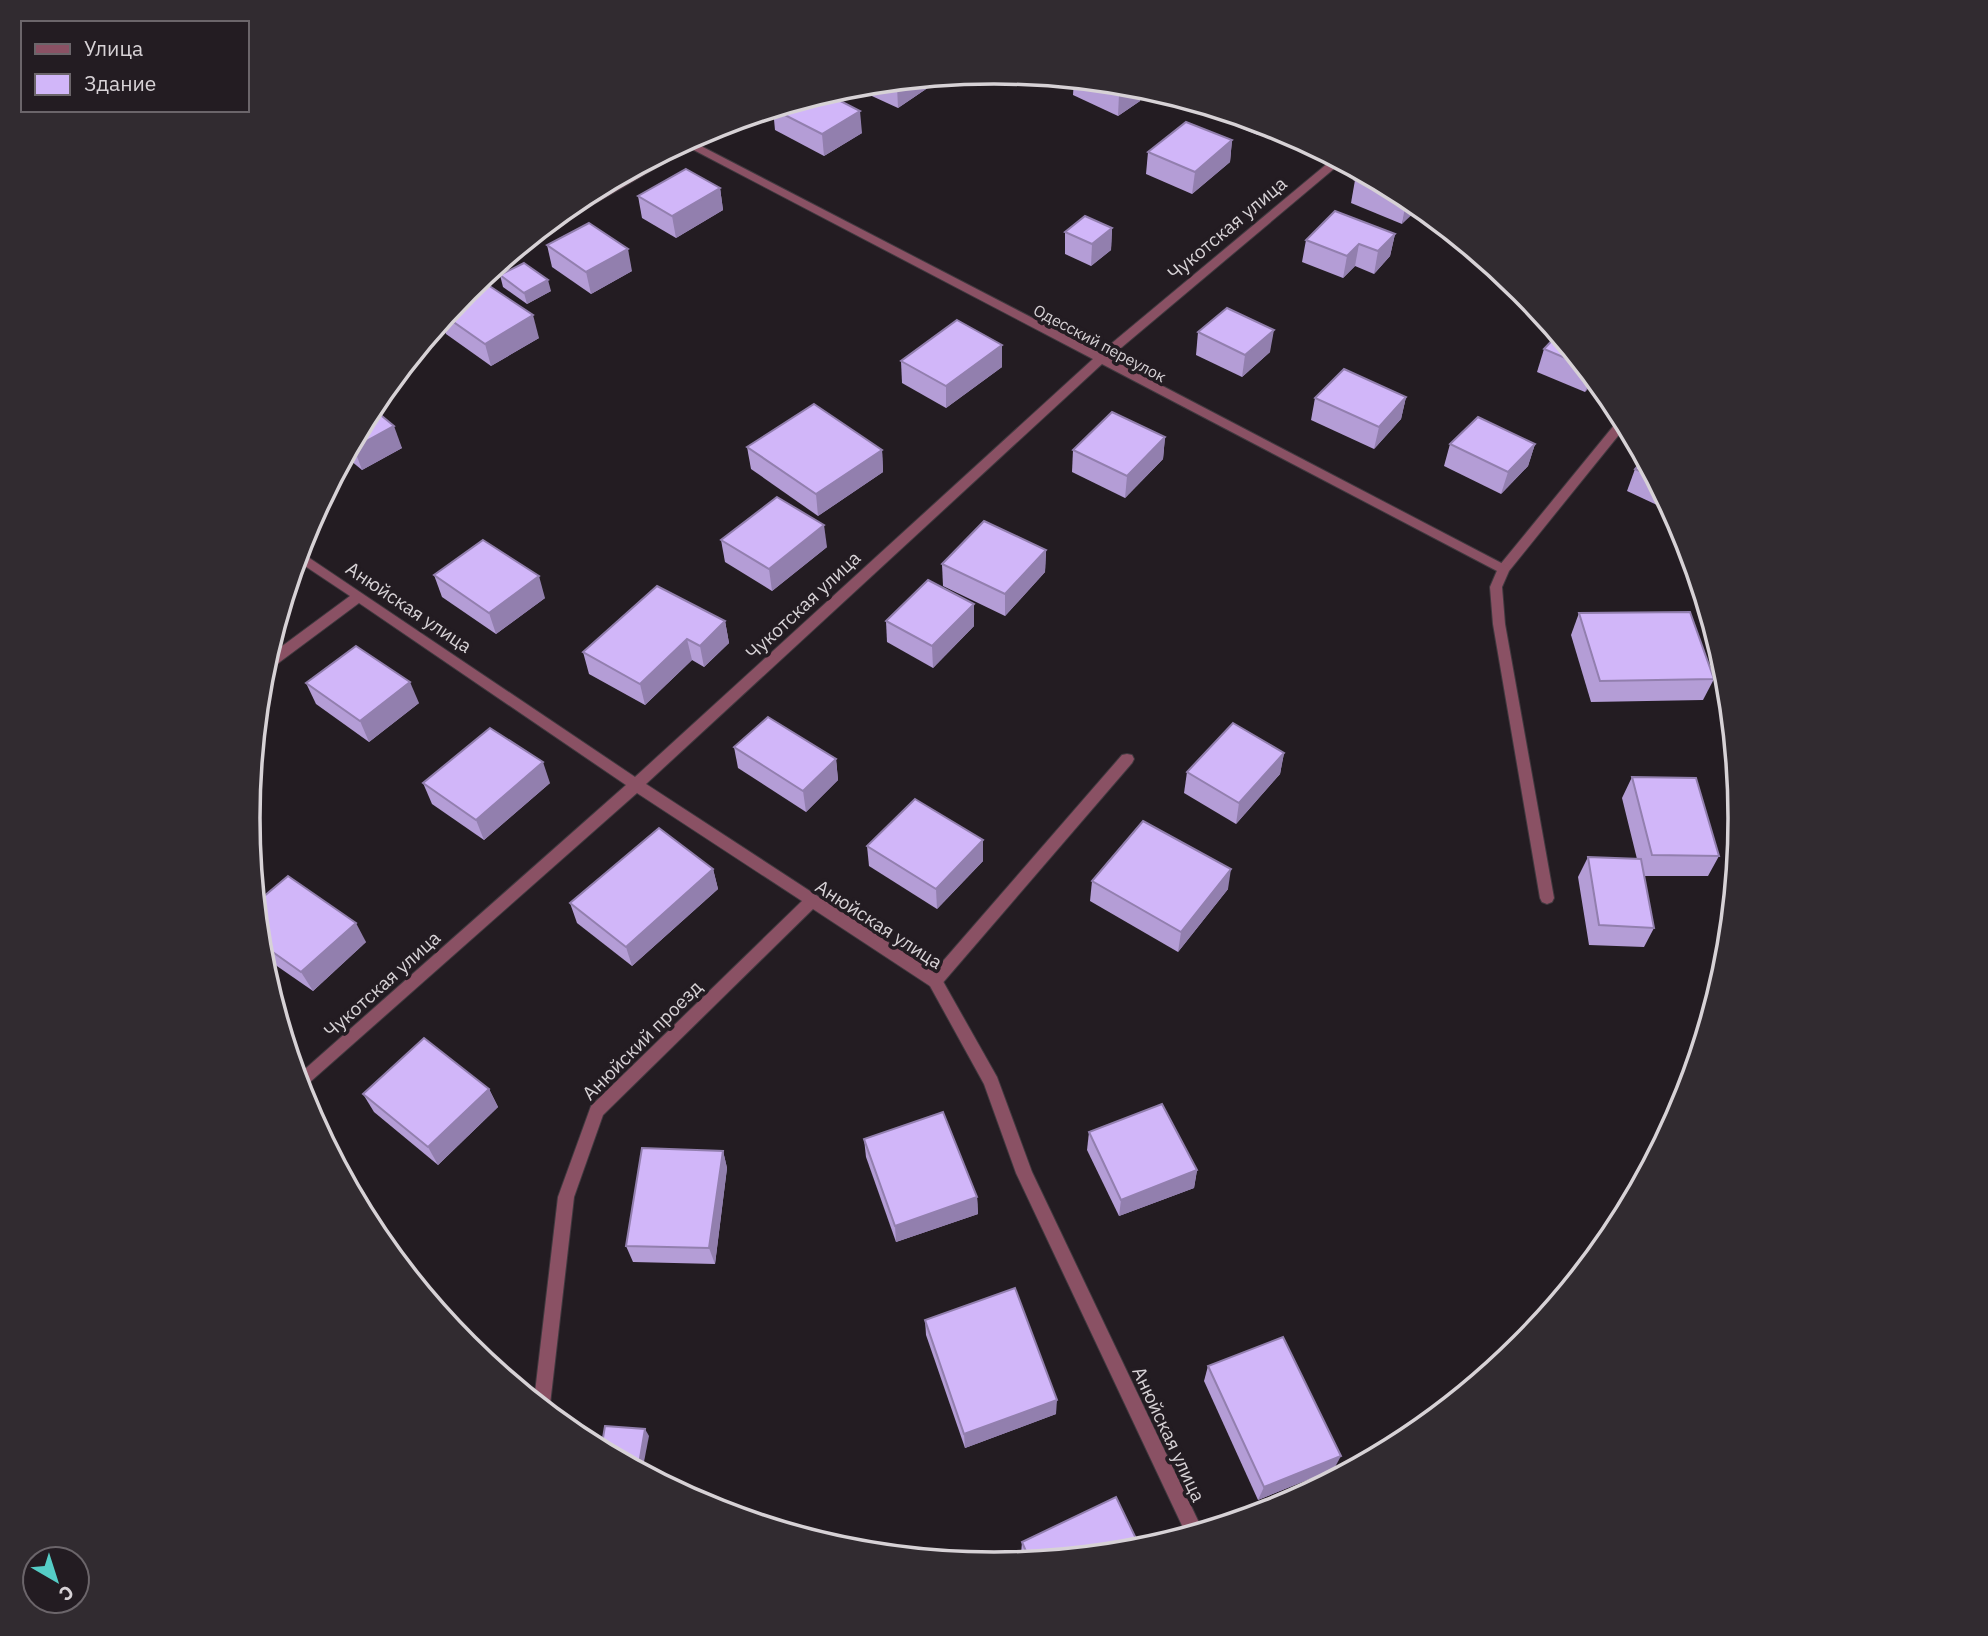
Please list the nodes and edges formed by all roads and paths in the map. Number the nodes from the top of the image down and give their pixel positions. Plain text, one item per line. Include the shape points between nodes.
1 (697, 147) edge
2 (1331, 166) edge
3 (1099, 360) junction
4 (1617, 430) edge
5 (307, 561) edge
6 (1503, 569) junction
7 (359, 596) junction
8 (278, 656) edge
9 (1127, 759) dead end
10 (636, 785) junction
11 (1547, 898) dead end
12 (811, 902) junction
13 (935, 981) junction
14 (307, 1076) edge
15 (543, 1397) edge
16 (1191, 1525) edge

1 - 3 street, Одесский переулок
2 - 3 street, Чукотская улица
3 - 6 street, Одесский переулок
3 - 10 street, Чукотская улица
4 - 6 street
5 - 7 street, Анюйская улица
6 - 11 street via 1496,587 1499,624
7 - 8 street
7 - 10 street, Анюйская улица
9 - 13 street
10 - 12 street, Анюйская улица
10 - 14 street, Чукотская улица
12 - 13 street, Анюйская улица
12 - 15 street, Анюйский проезд via 597,1111 566,1197
13 - 16 street, Анюйская улица via 991,1082 1024,1173

